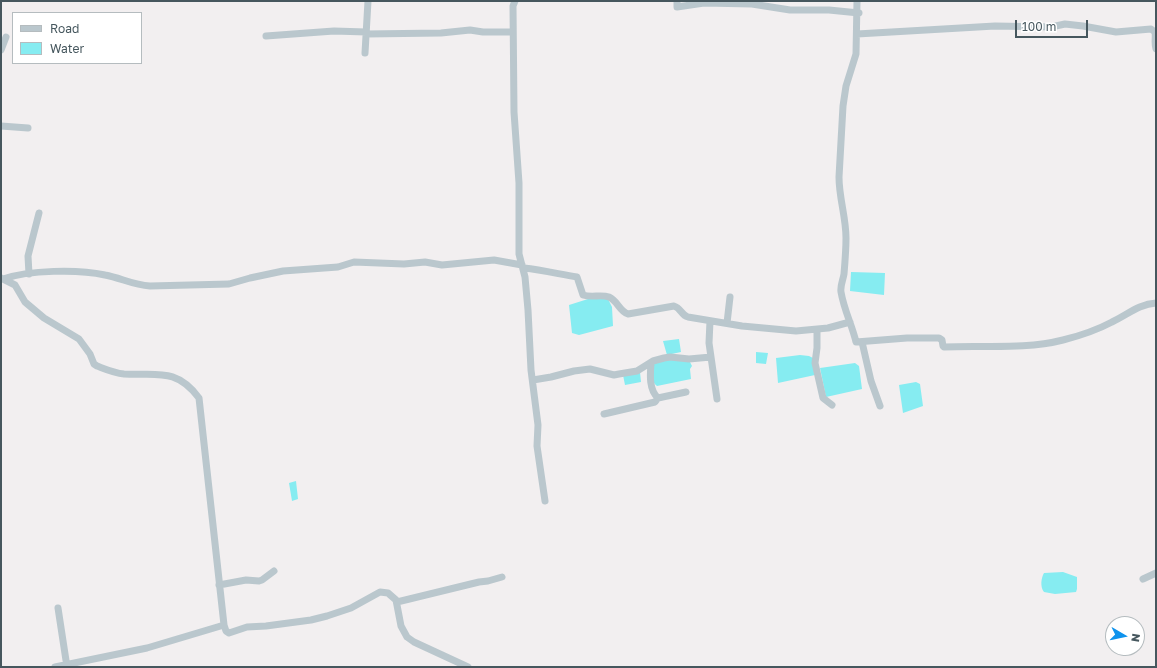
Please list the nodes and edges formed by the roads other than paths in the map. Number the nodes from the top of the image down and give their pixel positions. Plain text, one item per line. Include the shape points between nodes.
1 (368, 1) edge
2 (515, 1) edge
3 (677, 1) edge
4 (857, 1) edge
5 (858, 13) junction
6 (513, 32) junction
7 (366, 33) junction
8 (857, 34) junction
9 (266, 36) dead end
10 (6, 37) dead end
11 (1156, 49) edge
12 (1, 50) edge
13 (365, 53) dead end
14 (1, 126) edge
15 (28, 128) dead end
16 (39, 213) dead end
17 (523, 267) junction
18 (29, 274) junction
19 (2, 278) edge
20 (730, 297) dead end
21 (1156, 303) edge
22 (710, 321) junction
23 (850, 322) junction
24 (727, 323) junction
25 (817, 330) junction
26 (862, 342) junction
27 (711, 357) junction
28 (650, 364) junction
29 (532, 380) junction
30 (686, 392) dead end
31 (658, 398) junction
32 (717, 399) dead end
33 (832, 405) dead end
34 (880, 406) dead end
35 (604, 414) dead end
36 (545, 501) dead end
37 (274, 571) dead end
38 (1156, 573) edge
39 (502, 577) dead end
40 (1143, 579) dead end
41 (219, 585) junction
42 (397, 602) junction
43 (58, 608) dead end
44 (224, 625) junction
45 (66, 666) edge
46 (55, 667) edge
47 (468, 667) edge

1 - 7 street
2 - 6 street
3 - 5 street via 676,7 704,3 752,4 790,10
4 - 5 street
5 - 8 street
6 - 7 street via 470,30 441,33
6 - 17 street via 519,254
7 - 9 street via 334,31
7 - 13 street
8 - 11 street via 995,26 1051,27 1070,24 1116,32 1151,29 1156,34
8 - 23 street via 856,54 843,106 839,177 846,238 846,260 841,291
10 - 12 street
14 - 15 street
16 - 18 street via 28,256
17 - 18 street via 494,260 442,265 426,262 354,262 338,267 283,271 229,284 150,286 138,286 94,273
17 - 22 street via 577,277 583,295 610,298 628,314 674,306 685,316
17 - 29 street
18 - 19 street
19 - 41 street via 15,285 25,302 44,318 79,339 97,366 123,374 170,375 181,380 197,395
20 - 24 street
21 - 26 street via 1145,304 1111,323 1090,331 1063,340 1031,346 944,347 939,338
22 - 24 street
22 - 27 street
23 - 25 street
23 - 26 street via 856,342
24 - 25 street via 796,331
25 - 33 street via 815,363 823,398
26 - 34 street
27 - 28 street via 670,357
27 - 32 street
28 - 29 street via 637,371 619,374 590,369
28 - 31 street via 650,380 654,395
29 - 36 street
30 - 31 street
31 - 35 street via 655,402
37 - 41 street via 259,581 246,580
38 - 40 street
39 - 42 street
41 - 44 street
42 - 44 street via 388,593 380,592 344,611 310,620 247,627 229,632
42 - 47 street via 401,626 407,637
43 - 45 street
44 - 45 street via 147,648
45 - 46 street

